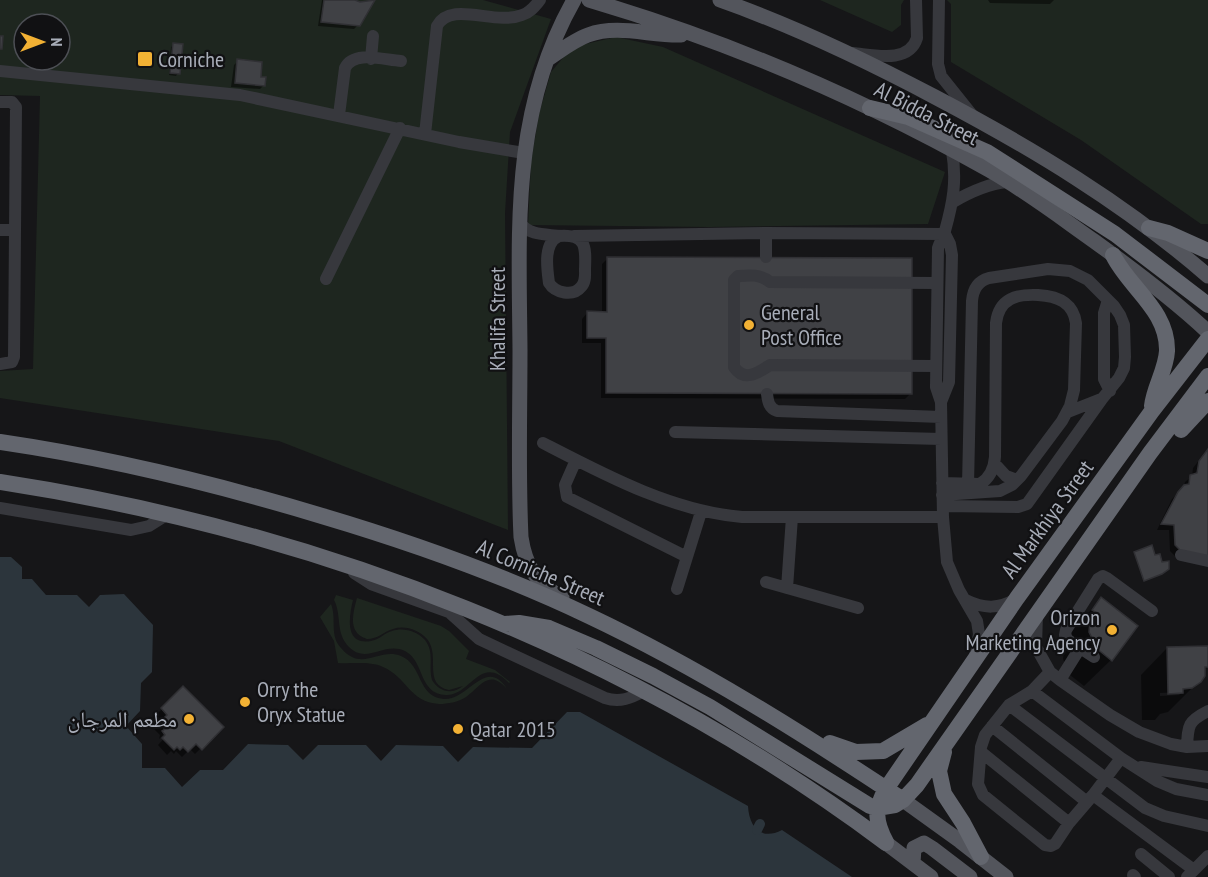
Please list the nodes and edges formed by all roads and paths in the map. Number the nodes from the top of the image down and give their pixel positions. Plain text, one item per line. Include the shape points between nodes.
1 (540, 0) edge
2 (574, 0) edge
3 (589, 0) edge
4 (720, 0) edge
5 (939, 0) edge
6 (742, 3) edge
7 (916, 6) edge
8 (938, 14) junction
9 (693, 34) junction
10 (373, 36) dead end
11 (916, 38) junction
12 (939, 39) junction
13 (849, 53) junction
14 (371, 58) junction
15 (548, 59) junction
16 (401, 61) dead end
17 (0, 71) edge
18 (0, 102) edge
19 (870, 108) junction
20 (339, 115) junction
21 (975, 118) junction
22 (399, 128) junction
23 (425, 134) junction
24 (952, 151) junction
25 (524, 153) junction
26 (1007, 182) junction
27 (953, 202) junction
28 (520, 223) junction
29 (1149, 228) junction
30 (0, 230) edge
31 (15, 230) junction
32 (766, 233) junction
33 (945, 234) junction
34 (1208, 251) edge
35 (1113, 255) junction
36 (766, 257) dead end
37 (1208, 276) edge
38 (326, 279) dead end
39 (937, 283) junction
40 (1108, 300) junction
41 (1208, 305) edge
42 (1208, 332) edge
43 (1208, 339) edge
44 (0, 364) edge
45 (936, 366) junction
46 (1208, 376) edge
47 (767, 394) dead end
48 (1106, 395) junction
49 (1208, 400) edge
50 (941, 402) junction
51 (1152, 411) junction
52 (1068, 412) junction
53 (941, 417) junction
54 (675, 432) dead end
55 (941, 439) junction
56 (0, 442) edge
57 (543, 443) dead end
58 (1150, 453) junction
59 (576, 460) junction
60 (994, 463) junction
61 (1017, 480) junction
62 (0, 482) edge
63 (968, 485) junction
64 (943, 500) junction
65 (0, 508) edge
66 (701, 512) junction
67 (168, 514) junction
68 (792, 517) junction
69 (1181, 555) dead end
70 (687, 557) junction
71 (1208, 561) edge
72 (342, 563) junction
73 (766, 582) dead end
74 (787, 588) junction
75 (677, 589) dead end
76 (1017, 598) junction
77 (966, 600) junction
78 (858, 608) dead end
79 (1152, 611) dead end
80 (1037, 613) junction
81 (589, 616) junction
82 (505, 624) junction
83 (1080, 648) junction
84 (1094, 657) dead end
85 (974, 662) junction
86 (1055, 676) junction
87 (644, 691) junction
88 (1032, 691) junction
89 (1009, 705) junction
90 (1208, 711) edge
91 (932, 724) junction
92 (992, 726) junction
93 (804, 734) junction
94 (945, 745) junction
95 (1208, 746) edge
96 (1187, 747) junction
97 (981, 752) junction
98 (1121, 758) junction
99 (1137, 766) junction
100 (1208, 777) edge
101 (1106, 779) junction
102 (886, 789) junction
103 (1208, 795) edge
104 (1090, 798) junction
105 (903, 800) junction
106 (877, 807) junction
107 (1070, 823) junction
108 (1208, 826) edge
109 (886, 843) junction
110 (1141, 854) dead end
111 (1208, 855) edge
112 (981, 857) junction
113 (913, 863) junction
114 (1191, 873) edge
115 (932, 877) edge
116 (970, 877) edge
117 (1006, 877) edge
118 (1169, 877) edge

1 - 23 street via 529,12 517,17 453,6 442,12 436,26
2 - 15 main road, Khalifa Street
3 - 9 main road, Al Bidda Street
4 - 6 main road, Al Bidda Street
5 - 8 street
6 - 13 main road, Al Bidda Street
7 - 8 street via 935,9
7 - 11 street
8 - 12 street
9 - 15 main road via 600,32
9 - 19 main road, Al Bidda Street
10 - 14 street
11 - 12 street via 927,42
11 - 13 street via 912,47 898,56
12 - 21 street via 941,76
13 - 21 main road, Al Bidda Street
14 - 16 street
14 - 20 street via 354,58 346,65
15 - 25 main road, Khalifa Street
17 - 20 street via 216,91
18 - 31 street via 12,102 16,107
19 - 24 main road, Al Bidda Street
19 - 41 highway via 908,117 987,152 1115,234
20 - 22 street
21 - 29 main road, Al Bidda Street via 1082,181
22 - 23 street
22 - 38 street
23 - 25 street
24 - 26 main road, Al Bidda Street
24 - 27 street
25 - 28 main road, Khalifa Street
26 - 27 street via 972,191
26 - 35 main road, Al Bidda Street
27 - 33 street
28 - 32 street via 534,233 568,236
28 - 81 main road, Khalifa Street via 523,547 538,580
29 - 34 highway via 1168,232
29 - 37 main road, Al Bidda Street
30 - 31 street
31 - 44 street via 14,357 12,362
32 - 33 street
32 - 36 street
33 - 39 street via 938,248
33 - 50 street via 951,249 949,382
35 - 42 main road, Al Bidda Street
35 - 51 highway via 1149,302 1164,330 1166,359
39 - 45 street
39 - 45 street via 770,282 758,275 738,276 734,280 735,367 745,375 762,372 770,365
40 - 48 street via 1104,313
40 - 48 street via 1118,310 1125,331 1124,368
40 - 63 street via 1082,276 1063,269 990,278 978,285 972,295
43 - 51 highway, Al Markhiya Street
45 - 50 street
46 - 58 highway, Al Markhiya Street
47 - 53 street via 769,404 777,411
48 - 52 street
48 - 64 street via 1027,504 1018,507
49 - 58 highway via 1168,444
50 - 53 street
51 - 76 highway, Al Markhiya Street
52 - 60 street via 1074,390 1074,313 1055,297 1014,296 1001,306 997,317
52 - 61 street
53 - 55 street
54 - 55 street
55 - 64 street
56 - 81 highway, Al Corniche Street via 144,468 276,502 444,556
57 - 59 street
58 - 80 highway, Al Markhiya Street
59 - 66 street
59 - 70 street via 565,485 567,497
60 - 61 street via 1006,476
60 - 63 street via 986,480
61 - 64 street via 994,492
62 - 67 highway
63 - 64 street
64 - 68 street
64 - 77 street via 947,562
65 - 67 street via 131,530 149,526
66 - 68 street
66 - 70 street
67 - 72 highway
68 - 74 street
69 - 71 street
70 - 75 street
72 - 82 highway
72 - 87 street via 371,584 449,612 485,643 605,698 624,700
73 - 74 street
74 - 78 street
76 - 77 street via 991,607
76 - 85 highway, Al Markhiya Street
77 - 85 street via 979,627
79 - 83 street via 1100,577 1065,632 1066,638
80 - 86 street via 1036,647
80 - 94 highway, Al Markhiya Street
81 - 93 highway, Al Corniche Street via 714,681
82 - 87 highway
82 - 106 highway via 549,628 596,648 710,707 863,803
83 - 84 street
83 - 86 street
85 - 91 highway, Al Markhiya Street
86 - 88 street
86 - 96 street via 1139,732
87 - 109 highway via 777,768
88 - 89 street
88 - 98 street
89 - 92 street
89 - 101 street
90 - 96 street via 1189,725
91 - 93 highway via 888,749 867,753
91 - 102 highway, Al Markhiya Street
92 - 97 street via 983,738
92 - 104 street
93 - 102 highway, Al Corniche Street
94 - 105 highway, Al Markhiya Street
94 - 112 highway via 940,783
95 - 96 street
97 - 107 street
97 - 107 street via 978,784 983,795 1045,845 1055,844
98 - 99 street
98 - 101 street
99 - 100 street
99 - 103 street via 1166,786
101 - 104 street
101 - 108 street via 1154,813
102 - 105 highway, Al Corniche Street
102 - 106 highway, Al Markhiya Street
104 - 107 street
104 - 114 street
105 - 106 highway via 889,807
105 - 112 main road, Al Corniche Street
106 - 109 highway
109 - 113 main road
110 - 118 street
111 - 114 street
112 - 117 main road, Al Corniche Street
113 - 115 main road
113 - 116 main road via 914,848 924,843

